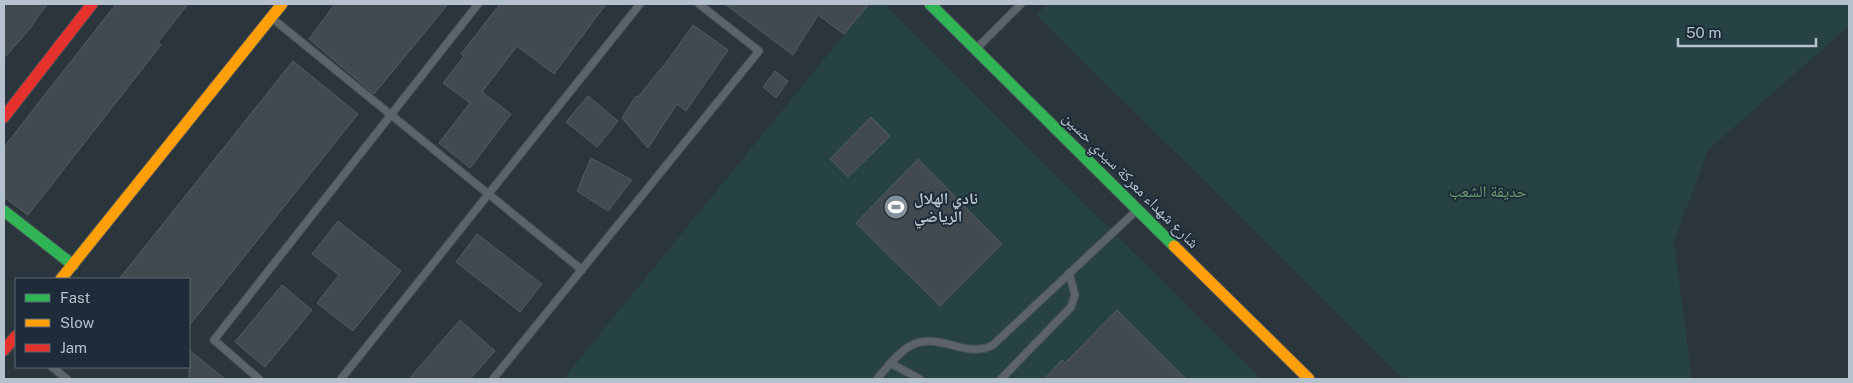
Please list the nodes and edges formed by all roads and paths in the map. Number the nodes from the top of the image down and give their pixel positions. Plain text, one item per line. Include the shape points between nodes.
1 (92, 4) edge
2 (282, 4) edge
3 (478, 4) edge
4 (640, 4) edge
5 (699, 4) edge
6 (930, 4) edge
7 (1021, 4) edge
8 (271, 17) junction
9 (976, 50) junction
10 (391, 114) junction
11 (4, 117) edge
12 (489, 194) junction
13 (1137, 210) junction
14 (4, 211) edge
15 (73, 265) junction
16 (582, 270) junction
17 (1069, 273) junction
18 (62, 278) edge
19 (15, 338) edge
20 (4, 350) edge
21 (890, 363) junction
22 (53, 368) edge
23 (67, 379) edge
24 (259, 379) edge
25 (341, 379) edge
26 (494, 379) edge
27 (877, 379) edge
28 (920, 379) edge
29 (1000, 379) edge
30 (1309, 379) edge

1 - 11 street
2 - 8 street
3 - 10 lane
4 - 12 lane
5 - 16 lane via 759,51
6 - 9 street, شارع شهداء معركة سيدي حسين
7 - 9 lane
8 - 10 lane
8 - 15 street
9 - 13 street, شارع شهداء معركة سيدي حسين
10 - 12 lane
10 - 24 lane via 214,340
12 - 16 lane
12 - 25 lane
13 - 17 lane
13 - 30 street, شارع شهداء معركة سيدي حسين
14 - 15 street
15 - 18 street
16 - 26 lane
17 - 21 lane via 1003,337 985,350 928,341 910,346
17 - 29 lane via 1075,295 1071,307
19 - 20 street
21 - 27 lane
21 - 28 lane
22 - 23 lane

